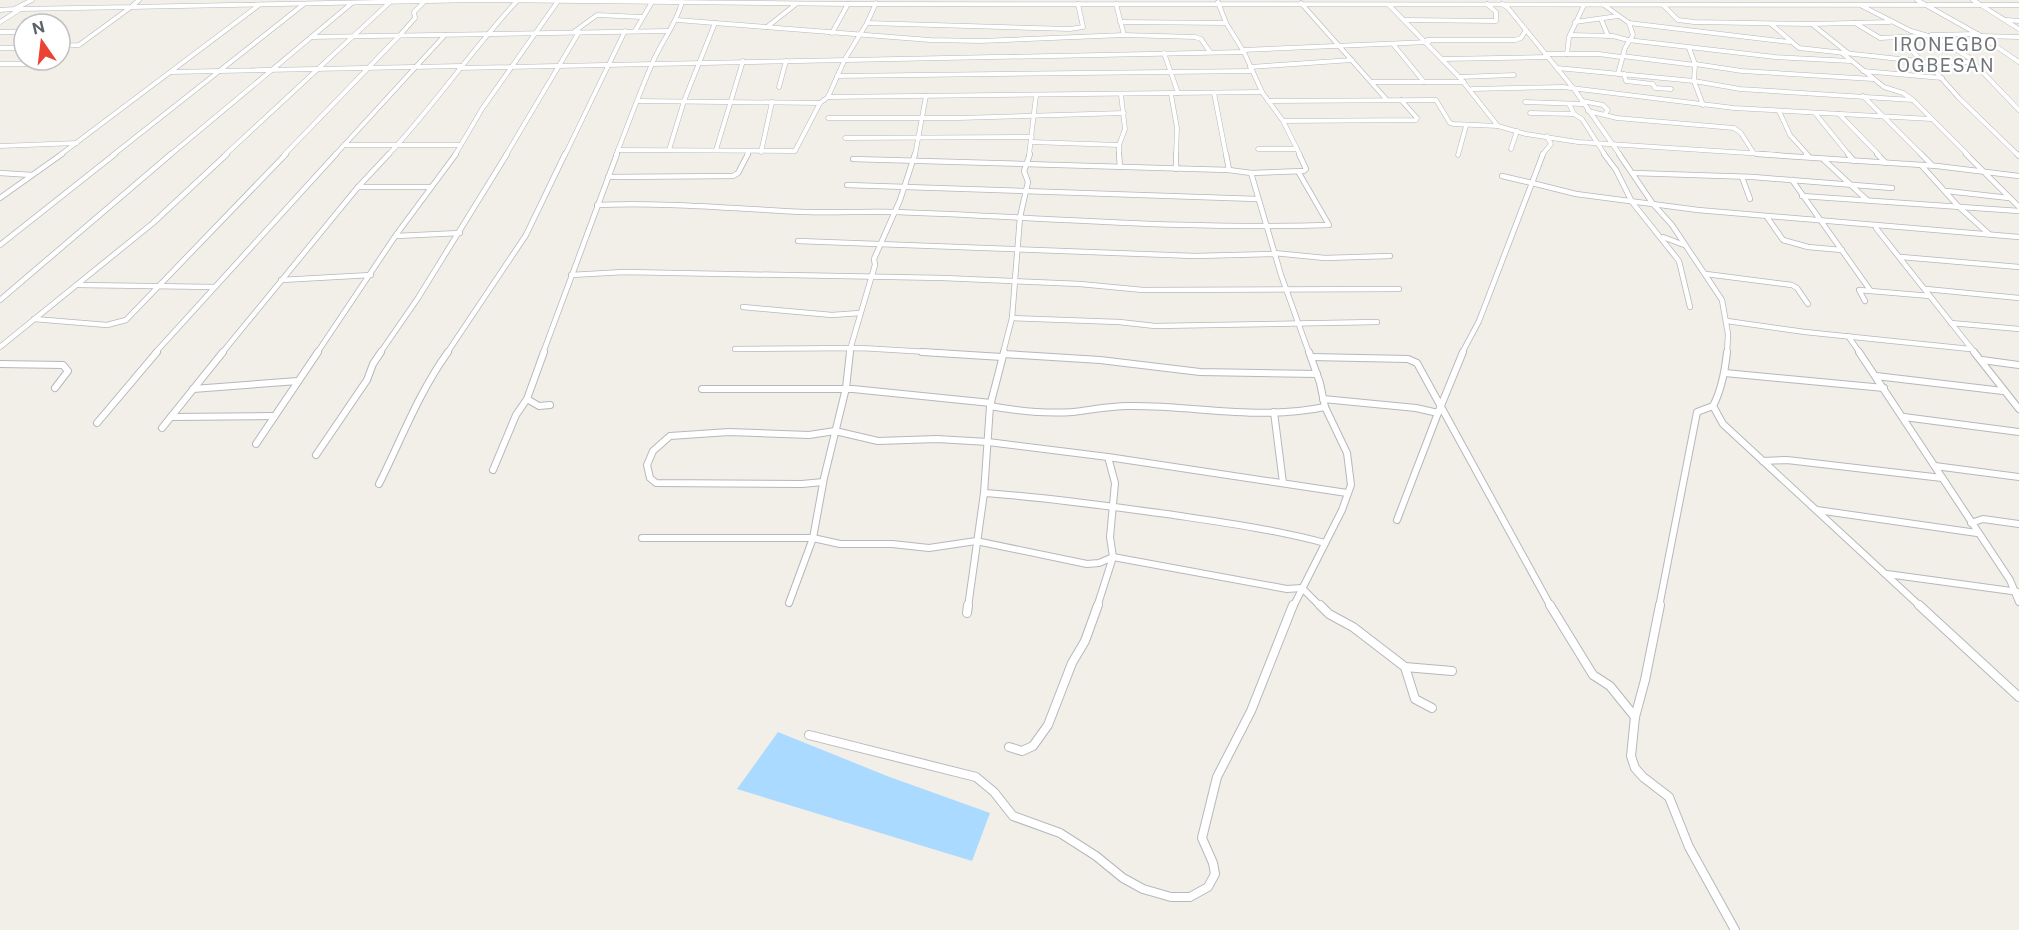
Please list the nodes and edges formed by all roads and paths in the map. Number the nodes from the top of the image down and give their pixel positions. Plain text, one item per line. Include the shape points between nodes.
1 (32, 0) edge
2 (138, 0) edge
3 (309, 0) edge
4 (518, 0) edge
5 (1917, 0) edge
6 (1973, 0) edge
7 (402, 1) edge
8 (558, 1) edge
9 (585, 1) edge
10 (751, 1) edge
11 (424, 2) junction
12 (652, 2) junction
13 (682, 2) junction
14 (808, 2) edge
15 (877, 2) edge
16 (1218, 2) edge
17 (1343, 2) edge
18 (1594, 2) edge
19 (352, 3) junction
20 (389, 3) junction
21 (796, 3) junction
22 (1301, 3) junction
23 (1502, 3) edge
24 (304, 4) junction
25 (848, 4) junction
26 (1078, 4) junction
27 (1116, 4) junction
28 (1487, 4) junction
29 (1603, 4) junction
30 (259, 5) junction
31 (1389, 5) junction
32 (1584, 5) junction
33 (1663, 5) junction
34 (1858, 5) junction
35 (1925, 5) junction
36 (1981, 5) junction
37 (2019, 5) edge
38 (131, 7) junction
39 (14, 9) junction
40 (20, 9) junction
41 (0, 10) edge
42 (1496, 12) junction
43 (1618, 16) junction
44 (642, 17) junction
45 (1601, 19) junction
46 (677, 20) junction
47 (1404, 20) junction
48 (2006, 20) junction
49 (2019, 21) edge
50 (0, 22) edge
51 (1120, 22) junction
52 (1575, 22) junction
53 (1890, 22) junction
54 (867, 23) junction
55 (1226, 23) junction
56 (1629, 23) junction
57 (1854, 23) junction
58 (715, 24) junction
59 (1184, 24) junction
60 (1770, 24) junction
61 (1812, 24) junction
62 (767, 27) junction
63 (2019, 29) edge
64 (1526, 30) junction
65 (635, 31) junction
66 (668, 31) junction
67 (577, 32) junction
68 (625, 32) junction
69 (487, 33) junction
70 (534, 33) junction
71 (832, 33) junction
72 (445, 34) junction
73 (859, 35) junction
74 (1124, 35) junction
75 (1570, 35) junction
76 (1980, 35) junction
77 (400, 36) junction
78 (1608, 36) junction
79 (1928, 36) junction
80 (311, 37) junction
81 (352, 37) junction
82 (1189, 37) junction
83 (2019, 37) edge
84 (1899, 38) junction
85 (1628, 40) junction
86 (1428, 41) junction
87 (1790, 42) junction
88 (1393, 44) junction
89 (1338, 45) junction
90 (72, 46) edge
91 (1689, 48) junction
92 (1244, 51) junction
93 (1210, 52) junction
94 (1164, 53) junction
95 (1842, 53) junction
96 (1848, 53) junction
97 (1567, 54) junction
98 (1546, 55) junction
99 (1621, 57) junction
100 (1443, 58) junction
101 (845, 59) junction
102 (1352, 60) junction
103 (1920, 60) junction
104 (743, 61) junction
105 (786, 61) junction
106 (1850, 61) junction
107 (699, 62) junction
108 (1927, 62) junction
109 (1974, 62) junction
110 (2019, 62) edge
111 (652, 63) junction
112 (609, 64) junction
113 (1695, 64) junction
114 (557, 65) junction
115 (460, 67) junction
116 (512, 67) junction
117 (414, 68) junction
118 (1557, 68) junction
119 (270, 69) junction
120 (368, 69) junction
121 (1251, 69) junction
122 (318, 70) junction
123 (218, 71) junction
124 (1862, 71) junction
125 (170, 72) junction
126 (1168, 72) junction
127 (1621, 74) junction
128 (1514, 75) dead end
129 (837, 76) junction
130 (1459, 76) junction
131 (1942, 78) junction
132 (1873, 79) junction
133 (1694, 81) junction
134 (1372, 82) junction
135 (1424, 82) junction
136 (1464, 82) junction
137 (779, 87) dead end
138 (1472, 89) junction
139 (1574, 89) junction
140 (1671, 89) dead end
141 (1262, 92) junction
142 (1178, 93) junction
143 (1214, 93) junction
144 (1171, 94) junction
145 (1121, 95) junction
146 (926, 96) junction
147 (1036, 96) junction
148 (1862, 96) junction
149 (828, 97) junction
150 (1386, 99) junction
151 (1401, 100) junction
152 (1913, 100) junction
153 (638, 101) junction
154 (684, 101) junction
155 (1268, 101) junction
156 (729, 102) junction
157 (772, 102) junction
158 (1525, 102) dead end
159 (1583, 102) junction
160 (820, 103) junction
161 (1569, 104) junction
162 (2012, 104) junction
163 (2019, 104) edge
164 (1703, 105) junction
165 (1779, 111) junction
166 (2019, 111) edge
167 (1588, 112) junction
168 (1124, 113) junction
169 (1530, 113) dead end
170 (1815, 113) junction
171 (1574, 114) junction
172 (1605, 114) junction
173 (1839, 114) junction
174 (1882, 115) junction
175 (924, 116) junction
176 (1034, 116) junction
177 (828, 118) dead end
178 (1582, 119) junction
179 (1931, 119) junction
180 (1283, 121) junction
181 (1466, 126) junction
182 (1498, 126) junction
183 (1517, 131) junction
184 (1548, 136) junction
185 (845, 138) dead end
186 (919, 139) junction
187 (1032, 140) junction
188 (77, 143) junction
189 (1595, 143) junction
190 (1612, 144) junction
191 (344, 145) junction
192 (398, 145) junction
193 (460, 145) junction
194 (1119, 145) junction
195 (0, 146) edge
196 (1258, 149) dead end
197 (1297, 149) junction
198 (1511, 149) dead end
199 (618, 150) junction
200 (669, 150) junction
201 (716, 150) junction
202 (749, 151) junction
203 (761, 152) junction
204 (1753, 152) junction
205 (1458, 156) dead end
206 (2019, 156) edge
207 (1810, 158) junction
208 (853, 159) dead end
209 (1823, 159) junction
210 (1854, 161) junction
211 (915, 162) junction
212 (1886, 163) junction
213 (1028, 165) junction
214 (1922, 165) junction
215 (1932, 166) junction
216 (1120, 167) junction
217 (1176, 169) junction
218 (1229, 170) junction
219 (1983, 171) junction
220 (0, 173) edge
221 (1251, 173) junction
222 (1299, 173) junction
223 (1634, 173) junction
224 (33, 175) junction
225 (1502, 176) dead end
226 (608, 177) junction
227 (1742, 177) junction
228 (2019, 177) edge
229 (1792, 180) junction
230 (1532, 183) junction
231 (1850, 183) junction
232 (1639, 184) junction
233 (847, 185) dead end
234 (905, 185) junction
235 (358, 187) junction
236 (431, 187) junction
237 (1892, 188) dead end
238 (1625, 189) junction
239 (1027, 190) junction
240 (1947, 191) junction
241 (1802, 196) junction
242 (0, 198) edge
243 (1257, 198) junction
244 (2010, 198) junction
245 (1750, 199) dead end
246 (1867, 200) junction
247 (1632, 201) junction
248 (1653, 204) junction
249 (597, 205) junction
250 (1958, 206) junction
251 (2019, 207) edge
252 (896, 212) junction
253 (1020, 217) junction
254 (1767, 217) junction
255 (1822, 223) junction
256 (1267, 227) junction
257 (1876, 228) junction
258 (460, 232) junction
259 (1989, 234) junction
260 (396, 236) junction
261 (1662, 237) junction
262 (2019, 237) edge
263 (798, 241) dead end
264 (882, 243) junction
265 (0, 245) edge
266 (1685, 245) junction
267 (1016, 249) junction
268 (1842, 250) junction
269 (1275, 254) junction
270 (1390, 256) dead end
271 (1901, 257) junction
272 (2019, 267) edge
273 (1706, 274) junction
274 (371, 275) junction
275 (571, 275) junction
276 (870, 276) junction
277 (281, 280) junction
278 (1015, 281) junction
279 (79, 285) junction
280 (214, 287) junction
281 (156, 288) junction
282 (1285, 288) junction
283 (1399, 289) dead end
284 (1926, 289) junction
285 (1870, 290) junction
286 (1930, 296) junction
287 (2019, 298) edge
288 (0, 300) edge
289 (1865, 301) dead end
290 (1808, 304) dead end
291 (743, 307) dead end
292 (1690, 307) dead end
293 (860, 313) junction
294 (1012, 318) junction
295 (34, 320) junction
296 (1727, 321) junction
297 (1298, 322) junction
298 (1377, 322) dead end
299 (1951, 323) junction
300 (2019, 329) edge
301 (1848, 336) junction
302 (0, 347) edge
303 (850, 348) junction
304 (735, 349) dead end
305 (1970, 349) junction
306 (1003, 356) junction
307 (1311, 357) junction
308 (1982, 360) junction
309 (0, 364) edge
310 (2019, 364) edge
311 (1725, 373) junction
312 (1317, 374) junction
313 (1876, 376) junction
314 (298, 381) junction
315 (55, 388) dead end
316 (1884, 388) junction
317 (193, 389) junction
318 (702, 389) dead end
319 (846, 389) junction
320 (2003, 391) junction
321 (527, 399) junction
322 (1324, 403) junction
323 (550, 405) dead end
324 (990, 405) junction
325 (1442, 405) junction
326 (1713, 406) junction
327 (2018, 407) edge
328 (1274, 412) junction
329 (1438, 413) junction
330 (274, 416) junction
331 (171, 417) junction
332 (1904, 417) junction
333 (97, 423) dead end
334 (162, 428) dead end
335 (835, 431) junction
336 (2019, 432) edge
337 (988, 442) junction
338 (256, 444) dead end
339 (315, 455) dead end
340 (1108, 457) junction
341 (1763, 461) junction
342 (1934, 466) junction
343 (493, 470) dead end
344 (2019, 477) edge
345 (1942, 478) junction
346 (823, 482) junction
347 (1283, 483) junction
348 (379, 484) dead end
349 (984, 493) junction
350 (1347, 493) junction
351 (1112, 507) junction
352 (1816, 510) junction
353 (1397, 520) dead end
354 (1971, 524) junction
355 (2019, 524) edge
356 (1977, 533) junction
357 (642, 538) dead end
358 (813, 538) junction
359 (975, 541) junction
360 (1324, 543) junction
361 (1113, 557) junction
362 (1886, 574) junction
363 (1302, 588) junction
364 (2016, 592) edge
365 (2019, 602) edge
366 (789, 603) dead end
367 (967, 613) dead end
368 (1405, 667) junction
369 (1452, 671) dead end
370 (2019, 697) edge
371 (1432, 708) dead end
372 (1635, 717) junction
373 (809, 735) dead end
374 (1009, 747) dead end
375 (1735, 930) edge

1 - 39 street
2 - 38 street
3 - 24 street
4 - 8 street
4 - 11 street
4 - 69 street
5 - 35 street
6 - 36 street
7 - 11 street
7 - 20 street
8 - 9 street
8 - 70 street
9 - 12 street
10 - 13 street
10 - 21 street
11 - 77 street
12 - 13 street
12 - 44 street
13 - 46 street
14 - 21 street
14 - 25 street
15 - 25 street
15 - 26 street
15 - 54 street
16 - 22 street
16 - 27 street
16 - 55 street
17 - 22 street
17 - 31 street
18 - 29 street
18 - 32 street
19 - 20 street
19 - 24 street
19 - 80 street
20 - 81 street
21 - 62 street
22 - 89 street
23 - 28 street
23 - 32 street
23 - 42 street
23 - 64 street
24 - 30 street
24 - 123 street
25 - 71 street
26 - 27 street
26 - 54 street via 1083,27 1070,29
27 - 51 street
28 - 31 street
28 - 42 street
29 - 33 street
29 - 43 street
30 - 38 street
30 - 125 street
31 - 47 street
32 - 52 street
33 - 34 street
33 - 60 street via 1680,20
34 - 35 street
34 - 53 street
35 - 36 street
35 - 76 street
36 - 37 street
36 - 48 street
38 - 40 street
38 - 90 street via 79,45
39 - 40 street
39 - 41 street
40 - 50 street
42 - 47 street via 1495,21
43 - 45 street
43 - 56 street
44 - 65 street
44 - 67 street via 597,15
45 - 52 street
45 - 78 street
46 - 58 street
46 - 66 street
47 - 86 street
48 - 49 street
48 - 63 street
51 - 59 street
51 - 74 street
52 - 75 street
53 - 57 street
53 - 79 street
54 - 73 street
55 - 59 street
55 - 92 street
56 - 85 street via 1633,35
56 - 87 street
57 - 61 street
57 - 84 street via 1880,38
58 - 62 street
58 - 107 street
59 - 82 street
60 - 61 street
60 - 87 street
61 - 96 street
62 - 71 street
64 - 86 street via 1515,40
64 - 98 street
65 - 66 street
65 - 68 street
66 - 111 street
67 - 68 street
67 - 70 street
67 - 114 street
68 - 112 street
69 - 70 street
69 - 72 street
69 - 115 street
70 - 116 street
71 - 73 street
72 - 77 street
72 - 117 street
73 - 74 street via 980,41
73 - 101 street
74 - 82 street
75 - 78 street
75 - 97 street
76 - 79 street
76 - 83 street
76 - 110 street
77 - 81 street
77 - 120 street
78 - 85 street
79 - 84 street
79 - 109 street
80 - 81 street
80 - 119 street
81 - 122 street
82 - 93 street via 1198,37
84 - 103 street
85 - 91 street
85 - 99 street
86 - 88 street
86 - 100 street
87 - 95 street via 1799,48
88 - 89 street
88 - 135 street
89 - 92 street
89 - 102 street
91 - 106 street
91 - 113 street
92 - 93 street
92 - 121 street
93 - 94 street
94 - 101 street
94 - 126 street
95 - 96 street
95 - 106 street
96 - 103 street
97 - 98 street
97 - 99 street
98 - 100 street
98 - 118 street
99 - 113 street
99 - 127 street
100 - 130 street
101 - 105 street
101 - 129 street
102 - 121 street
102 - 134 street
103 - 108 street
104 - 105 street
104 - 107 street
104 - 156 street
105 - 137 street
106 - 124 street
107 - 111 street
107 - 154 street
108 - 109 street
108 - 131 street
109 - 162 street
111 - 112 street
111 - 153 street
112 - 114 street
112 - 348 street via 522,242 428,380
113 - 132 street via 1752,72
113 - 133 street
114 - 116 street
114 - 258 street
115 - 116 street
115 - 117 street
115 - 192 street
116 - 193 street
117 - 120 street
117 - 191 street
118 - 127 street
118 - 139 street
119 - 122 street
119 - 123 street
119 - 288 street
120 - 122 street
120 - 281 street
121 - 126 street
121 - 141 street
122 - 279 street
123 - 125 street
123 - 265 street
124 - 131 street
124 - 132 street
125 - 188 street
126 - 129 street
126 - 142 street
127 - 133 street
127 - 140 street via 1626,81
128 - 130 street
129 - 149 street
130 - 136 street
131 - 206 street
132 - 152 street
133 - 148 street via 1778,92
133 - 164 street
134 - 135 street
134 - 150 street
135 - 136 street
136 - 138 street
138 - 139 street
138 - 182 street
139 - 159 street
139 - 164 street
141 - 143 street
141 - 155 street
142 - 143 street
142 - 144 street
143 - 218 street
144 - 145 street
144 - 217 street via 1177,128
145 - 147 street
145 - 168 street
146 - 147 street
146 - 149 street
146 - 175 street
147 - 176 street
148 - 152 street
148 - 174 street
149 - 160 street
150 - 151 street
150 - 155 street
151 - 180 street via 1416,120
151 - 181 street via 1437,100 1450,123
152 - 179 street
153 - 154 street
153 - 199 street
154 - 156 street
154 - 200 street
155 - 180 street
156 - 157 street
156 - 201 street
157 - 160 street
157 - 203 street
158 - 161 street
159 - 161 street
159 - 167 street
159 - 172 street via 1604,105 1608,110
160 - 203 street via 796,150
161 - 171 street
162 - 163 street
162 - 166 street
164 - 165 street
165 - 170 street
165 - 207 street via 1790,135
167 - 172 street
167 - 178 street
167 - 190 street
168 - 176 street
168 - 194 street via 1125,129
169 - 171 street
170 - 173 street
170 - 210 street
171 - 178 street
172 - 204 street via 1734,128
173 - 174 street
173 - 212 street
174 - 179 street
174 - 215 street
175 - 176 street
175 - 177 street
175 - 186 street
176 - 187 street
178 - 189 street
179 - 219 street
180 - 197 street
181 - 182 street
181 - 205 street
182 - 183 street
183 - 184 street
183 - 198 street
184 - 189 street
184 - 230 street via 1551,144 1540,158
185 - 186 street
186 - 187 street
186 - 211 street
187 - 194 street
187 - 213 street
188 - 195 street
188 - 224 street
189 - 190 street
189 - 238 street via 1617,171
190 - 204 street
190 - 223 street
191 - 192 street
191 - 280 street
192 - 193 street
192 - 235 street
193 - 236 street
194 - 216 street
196 - 197 street
197 - 222 street via 1306,169
199 - 200 street
199 - 226 street
200 - 201 street
201 - 202 street
202 - 203 street
202 - 226 street via 733,176
204 - 207 street
207 - 209 street
208 - 211 street
209 - 210 street
209 - 231 street
210 - 212 street
211 - 213 street
211 - 234 street
212 - 214 street
213 - 216 street
213 - 239 street via 1024,171
214 - 215 street
214 - 240 street
215 - 219 street
216 - 217 street
217 - 218 street
218 - 221 street
219 - 228 street
219 - 244 street
220 - 224 street
221 - 222 street
221 - 243 street
222 - 256 street via 1329,225
223 - 227 street
223 - 232 street
224 - 242 street
225 - 230 street
226 - 249 street
227 - 229 street
227 - 245 street
229 - 231 street
229 - 241 street
230 - 247 street via 1571,194
230 - 325 street
231 - 237 street
231 - 246 street
232 - 238 street
232 - 248 street
233 - 234 street
234 - 239 street
234 - 252 street
235 - 236 street
235 - 277 street
236 - 260 street
238 - 247 street
239 - 243 street
239 - 253 street
240 - 244 street
240 - 250 street
241 - 246 street
241 - 255 street
243 - 256 street
244 - 251 street
246 - 250 street
247 - 248 street
247 - 261 street
248 - 254 street
248 - 266 street
249 - 252 street via 651,202 808,212
249 - 275 street
250 - 251 street
250 - 259 street
252 - 253 street
252 - 264 street
253 - 256 street
253 - 267 street
254 - 255 street
254 - 268 street via 1783,240
255 - 257 street
255 - 268 street
256 - 269 street
257 - 259 street
257 - 271 street
258 - 260 street
258 - 339 street
259 - 262 street
260 - 274 street
261 - 266 street
261 - 292 street via 1681,266
263 - 264 street
264 - 267 street
264 - 276 street
266 - 273 street
267 - 269 street via 1195,256
267 - 278 street
268 - 285 street
269 - 270 street
269 - 282 street
271 - 272 street
271 - 284 street
273 - 290 street via 1792,285
273 - 296 street via 1722,300
274 - 277 street
274 - 314 street
275 - 276 street via 624,272
275 - 321 street
276 - 278 street
276 - 293 street
277 - 317 street
278 - 282 street via 1143,290
278 - 294 street
279 - 281 street
279 - 295 street
280 - 281 street
280 - 333 street
281 - 295 street via 126,320 118,323
282 - 283 street
282 - 297 street
284 - 286 street
284 - 287 street
285 - 286 street
285 - 289 street via 1858,291
286 - 299 street
291 - 293 street via 832,315
293 - 303 street
294 - 297 street via 1165,326
294 - 306 street
295 - 302 street
296 - 301 street
296 - 311 street
297 - 298 street
297 - 307 street
299 - 300 street
299 - 305 street
301 - 305 street
301 - 313 street
303 - 304 street
303 - 306 street
303 - 319 street
305 - 308 street
306 - 312 street via 1100,360 1200,372
306 - 324 street
307 - 312 street
307 - 325 street via 1414,360
308 - 310 street
308 - 320 street
309 - 315 street via 63,365 68,371
311 - 316 street
311 - 326 street
312 - 322 street
313 - 316 street
313 - 320 street
314 - 317 street
314 - 330 street
316 - 332 street
317 - 331 street
318 - 319 street
319 - 324 street
319 - 335 street
320 - 327 street
321 - 323 street via 539,406
321 - 343 street via 518,408
322 - 328 street
322 - 329 street via 1416,408
322 - 350 street via 1347,453 1351,485
324 - 328 street via 1009,410 1058,412 1126,406
324 - 337 street
325 - 329 street
325 - 372 street via 1538,585 1593,675 1606,683
326 - 341 street via 1723,424
326 - 372 street via 1697,412
328 - 347 street
329 - 353 street
330 - 331 street
330 - 338 street
331 - 334 street
332 - 336 street
332 - 342 street
335 - 337 street via 878,441
335 - 346 street
335 - 346 street via 809,435 729,432 670,436 663,439 645,470 656,483
337 - 340 street
337 - 349 street
340 - 347 street
340 - 351 street via 1115,483
341 - 345 street via 1786,460
341 - 352 street
342 - 344 street
342 - 345 street
345 - 354 street
346 - 358 street
347 - 350 street
349 - 351 street via 1023,494
349 - 359 street
350 - 360 street
351 - 360 street via 1285,532
351 - 361 street
352 - 356 street
352 - 362 street
354 - 355 street via 1983,519
354 - 356 street
356 - 364 street
357 - 358 street
358 - 359 street via 840,544 929,548
358 - 366 street
359 - 361 street via 1087,564
359 - 367 street
360 - 363 street
361 - 363 street via 1287,590
361 - 374 street via 1085,641 1072,663 1048,725 1034,746 1022,751
362 - 364 street
362 - 370 street
363 - 368 street via 1329,614 1353,627
363 - 373 street via 1251,711 1216,777 1202,838 1215,874 1208,887 1190,897 1143,890 1123,879 1060,833 1014,816 976,777
364 - 365 street
368 - 369 street
368 - 371 street via 1414,699
372 - 375 street via 1631,756 1635,768 1669,797 1689,847

